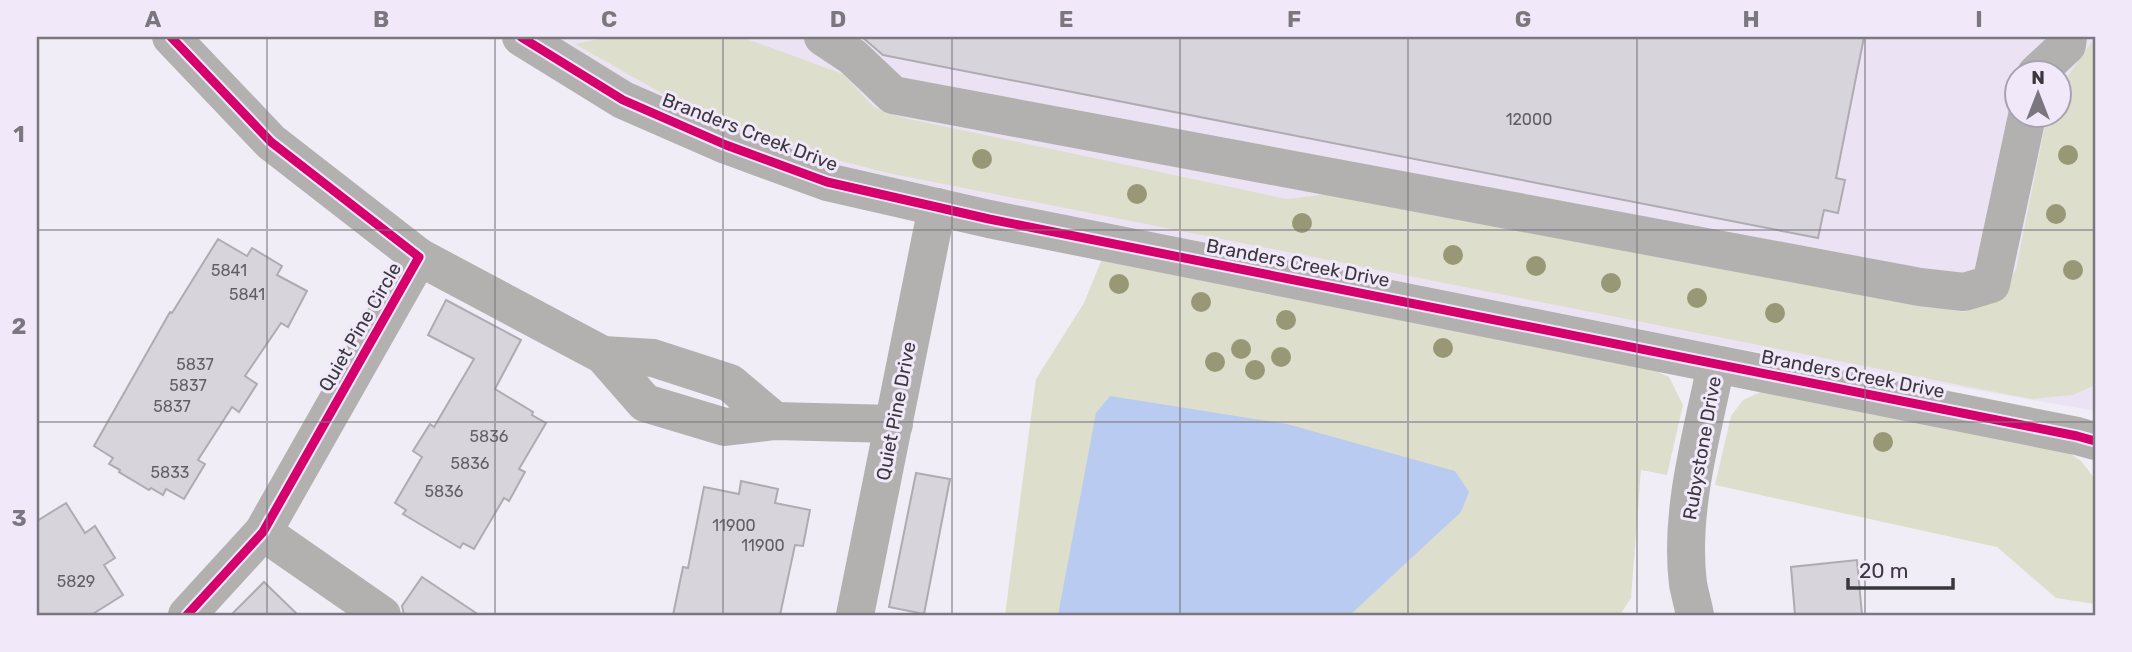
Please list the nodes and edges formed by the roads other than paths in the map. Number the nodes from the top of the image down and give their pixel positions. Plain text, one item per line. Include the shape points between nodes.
1 (171, 37) edge
2 (524, 37) edge
3 (823, 37) edge
4 (2068, 37) edge
5 (2051, 60) edge
6 (2024, 130) edge
7 (937, 207) junction
8 (419, 257) junction
9 (1716, 365) junction
10 (894, 424) junction
11 (2095, 441) edge
12 (263, 532) junction
13 (187, 615) edge
14 (382, 615) edge
15 (855, 615) edge
16 (1695, 615) edge

1 - 8 street, Quiet Pine Circle via 271,142
2 - 7 street, Branders Creek Drive via 623,100 726,145 827,182
3 - 6 street via 853,57 893,95 1920,288 1964,292 1991,284
4 - 5 street via 2067,45
7 - 9 street, Branders Creek Drive
7 - 10 street, Quiet Pine Drive
8 - 10 street via 603,355 645,403 724,427 775,421
8 - 12 street, Quiet Pine Circle
9 - 11 street, Branders Creek Drive
9 - 16 street, Rubystone Drive via 1696,460 1686,543
10 - 15 street, Quiet Pine Drive
12 - 13 street, Quiet Pine Circle
12 - 14 street

